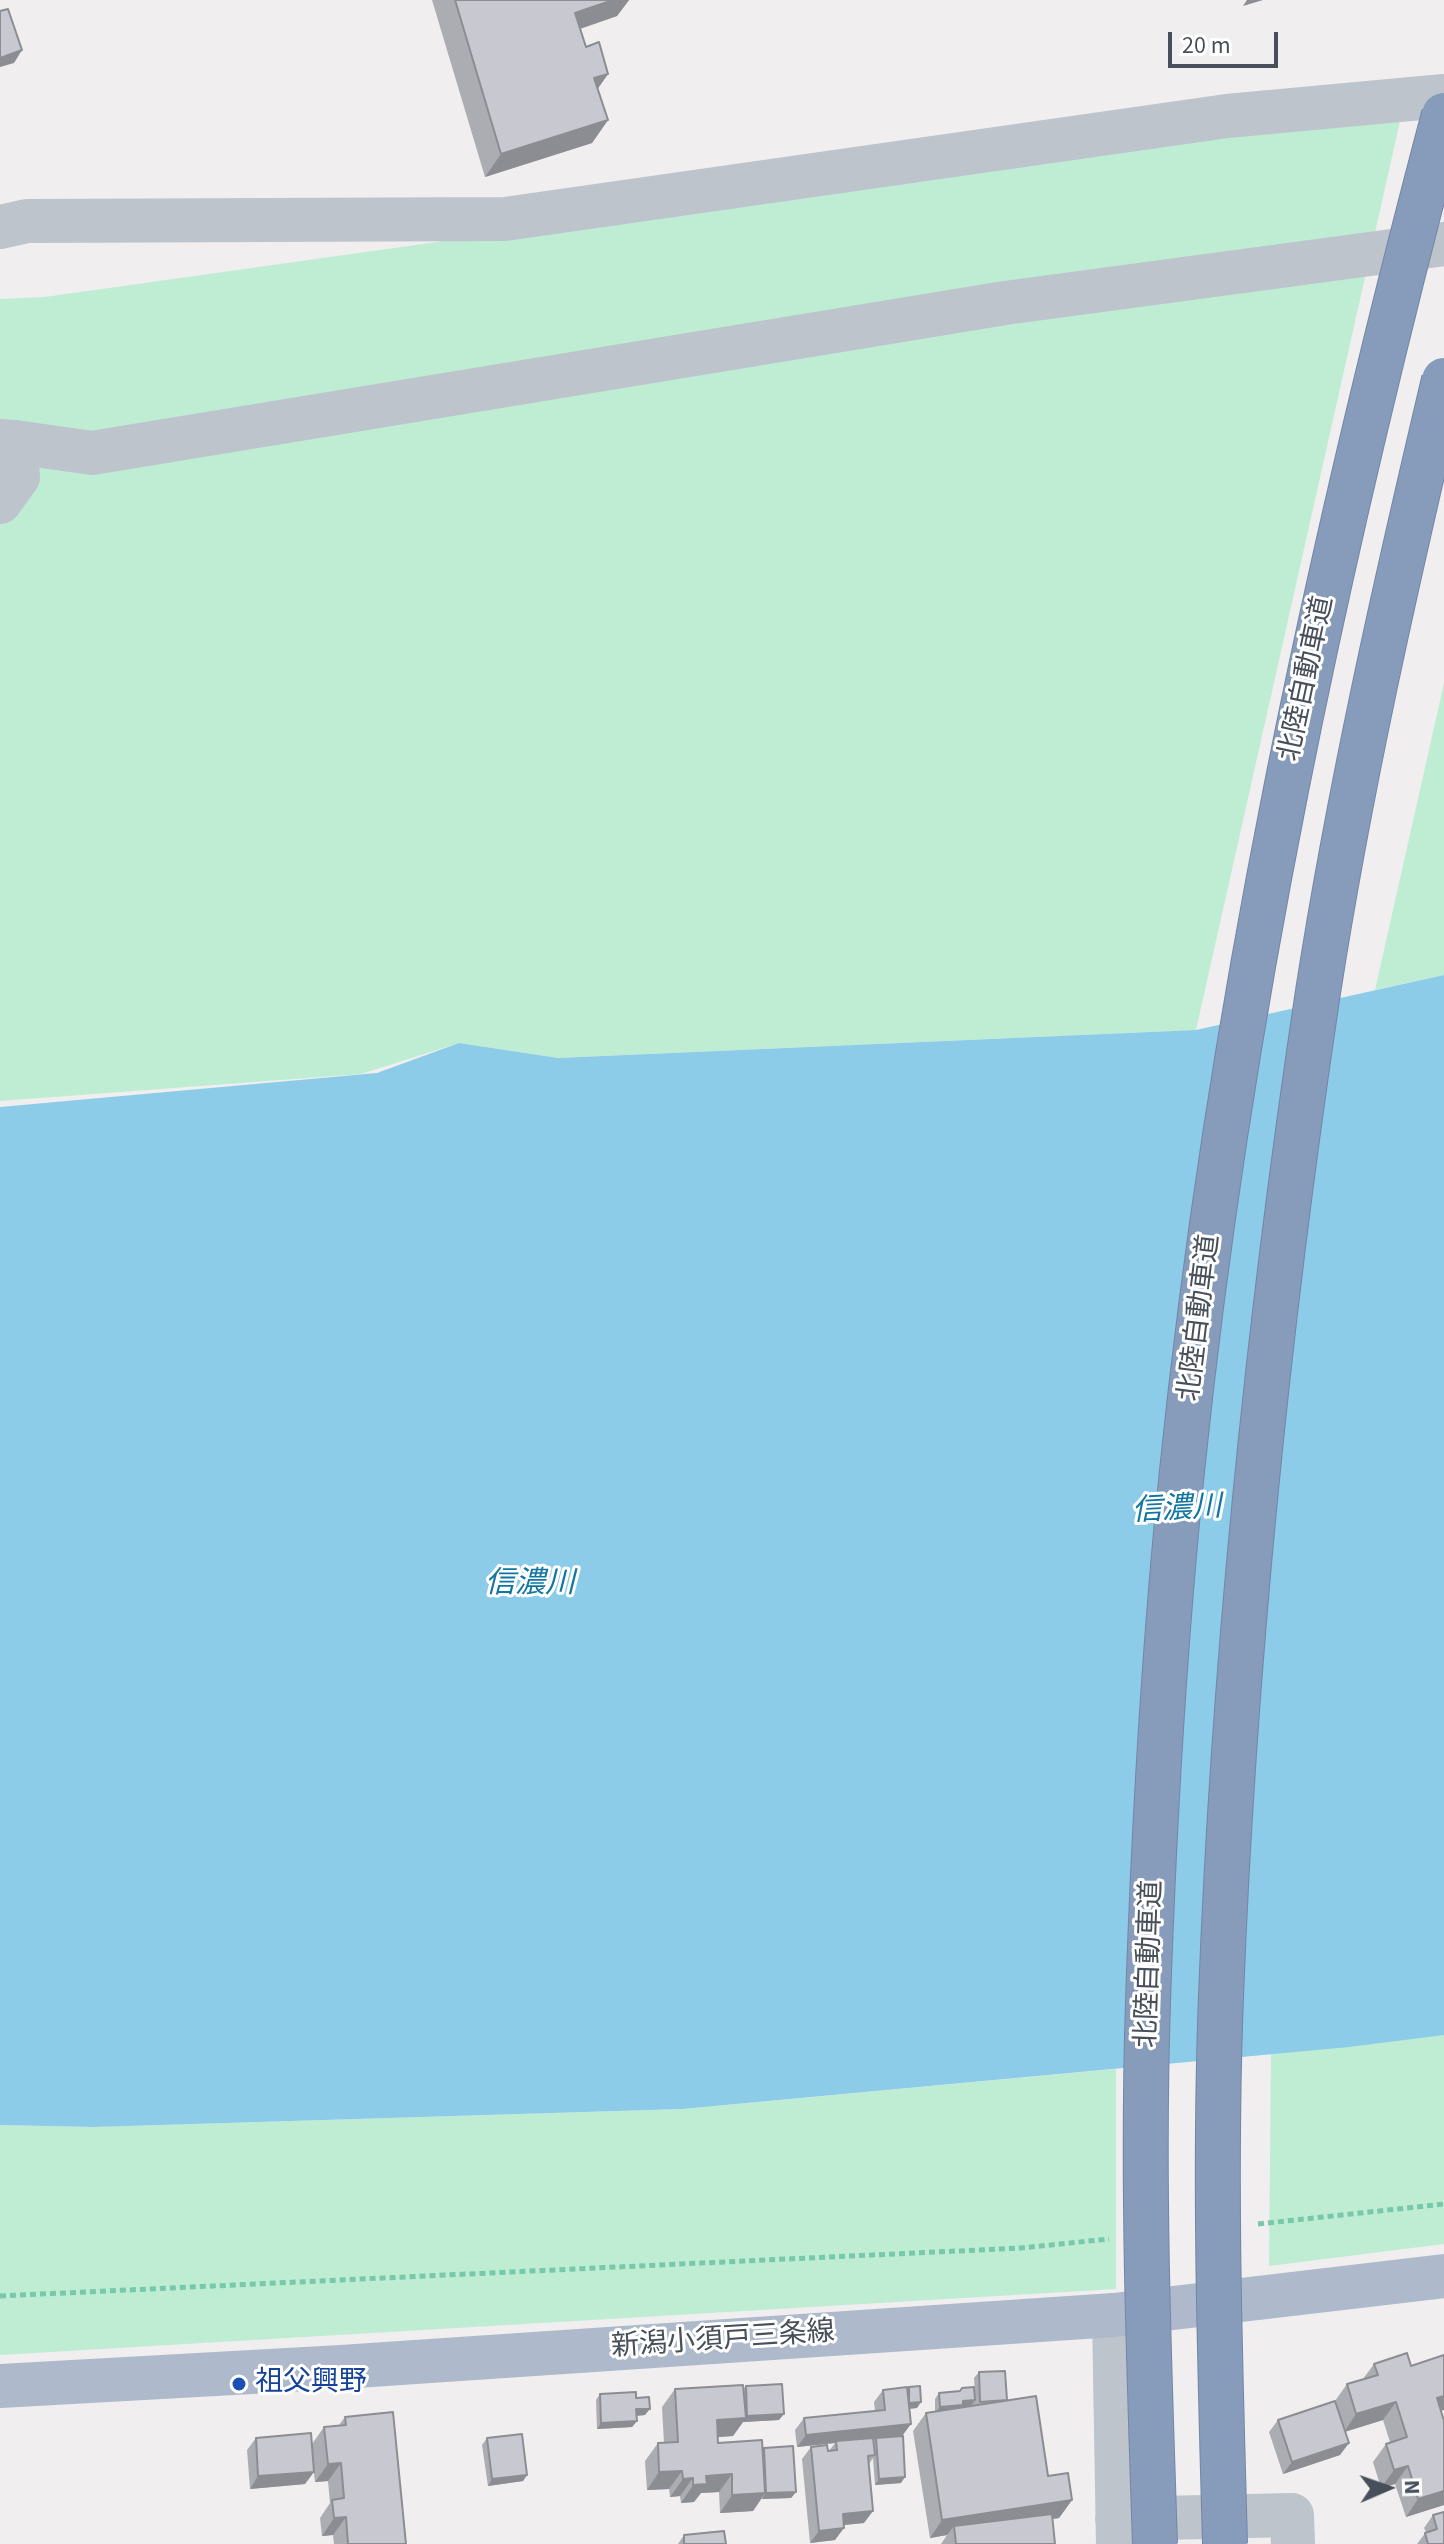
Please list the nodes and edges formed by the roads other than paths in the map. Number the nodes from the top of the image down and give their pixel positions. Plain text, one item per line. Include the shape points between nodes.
1 (1444, 96) edge
2 (1444, 115) edge
3 (0, 227) edge
4 (1444, 244) edge
5 (1444, 380) edge
6 (8, 442) edge
7 (0, 502) edge
8 (1444, 2276) edge
9 (1114, 2315) junction
10 (0, 2386) edge
11 (1118, 2531) edge
12 (1155, 2544) edge
13 (1225, 2544) edge
14 (1293, 2544) edge

1 - 3 street via 1227,116 505,219 27,221
2 - 12 highway, 北陸自動車道, bridge via 1387,331 1289,768 1245,1008 1182,1471 1161,1732 1148,2004 1147,2263
4 - 6 street via 1005,303 92,453
5 - 13 highway, bridge via 1354,787 1319,989 1259,1463 1221,1997 1217,2261
6 - 7 street via 18,477
8 - 9 main road, 新潟小須戸三条線
9 - 10 main road, 新潟小須戸三条線
9 - 11 street
11 - 14 street via 1292,2515

